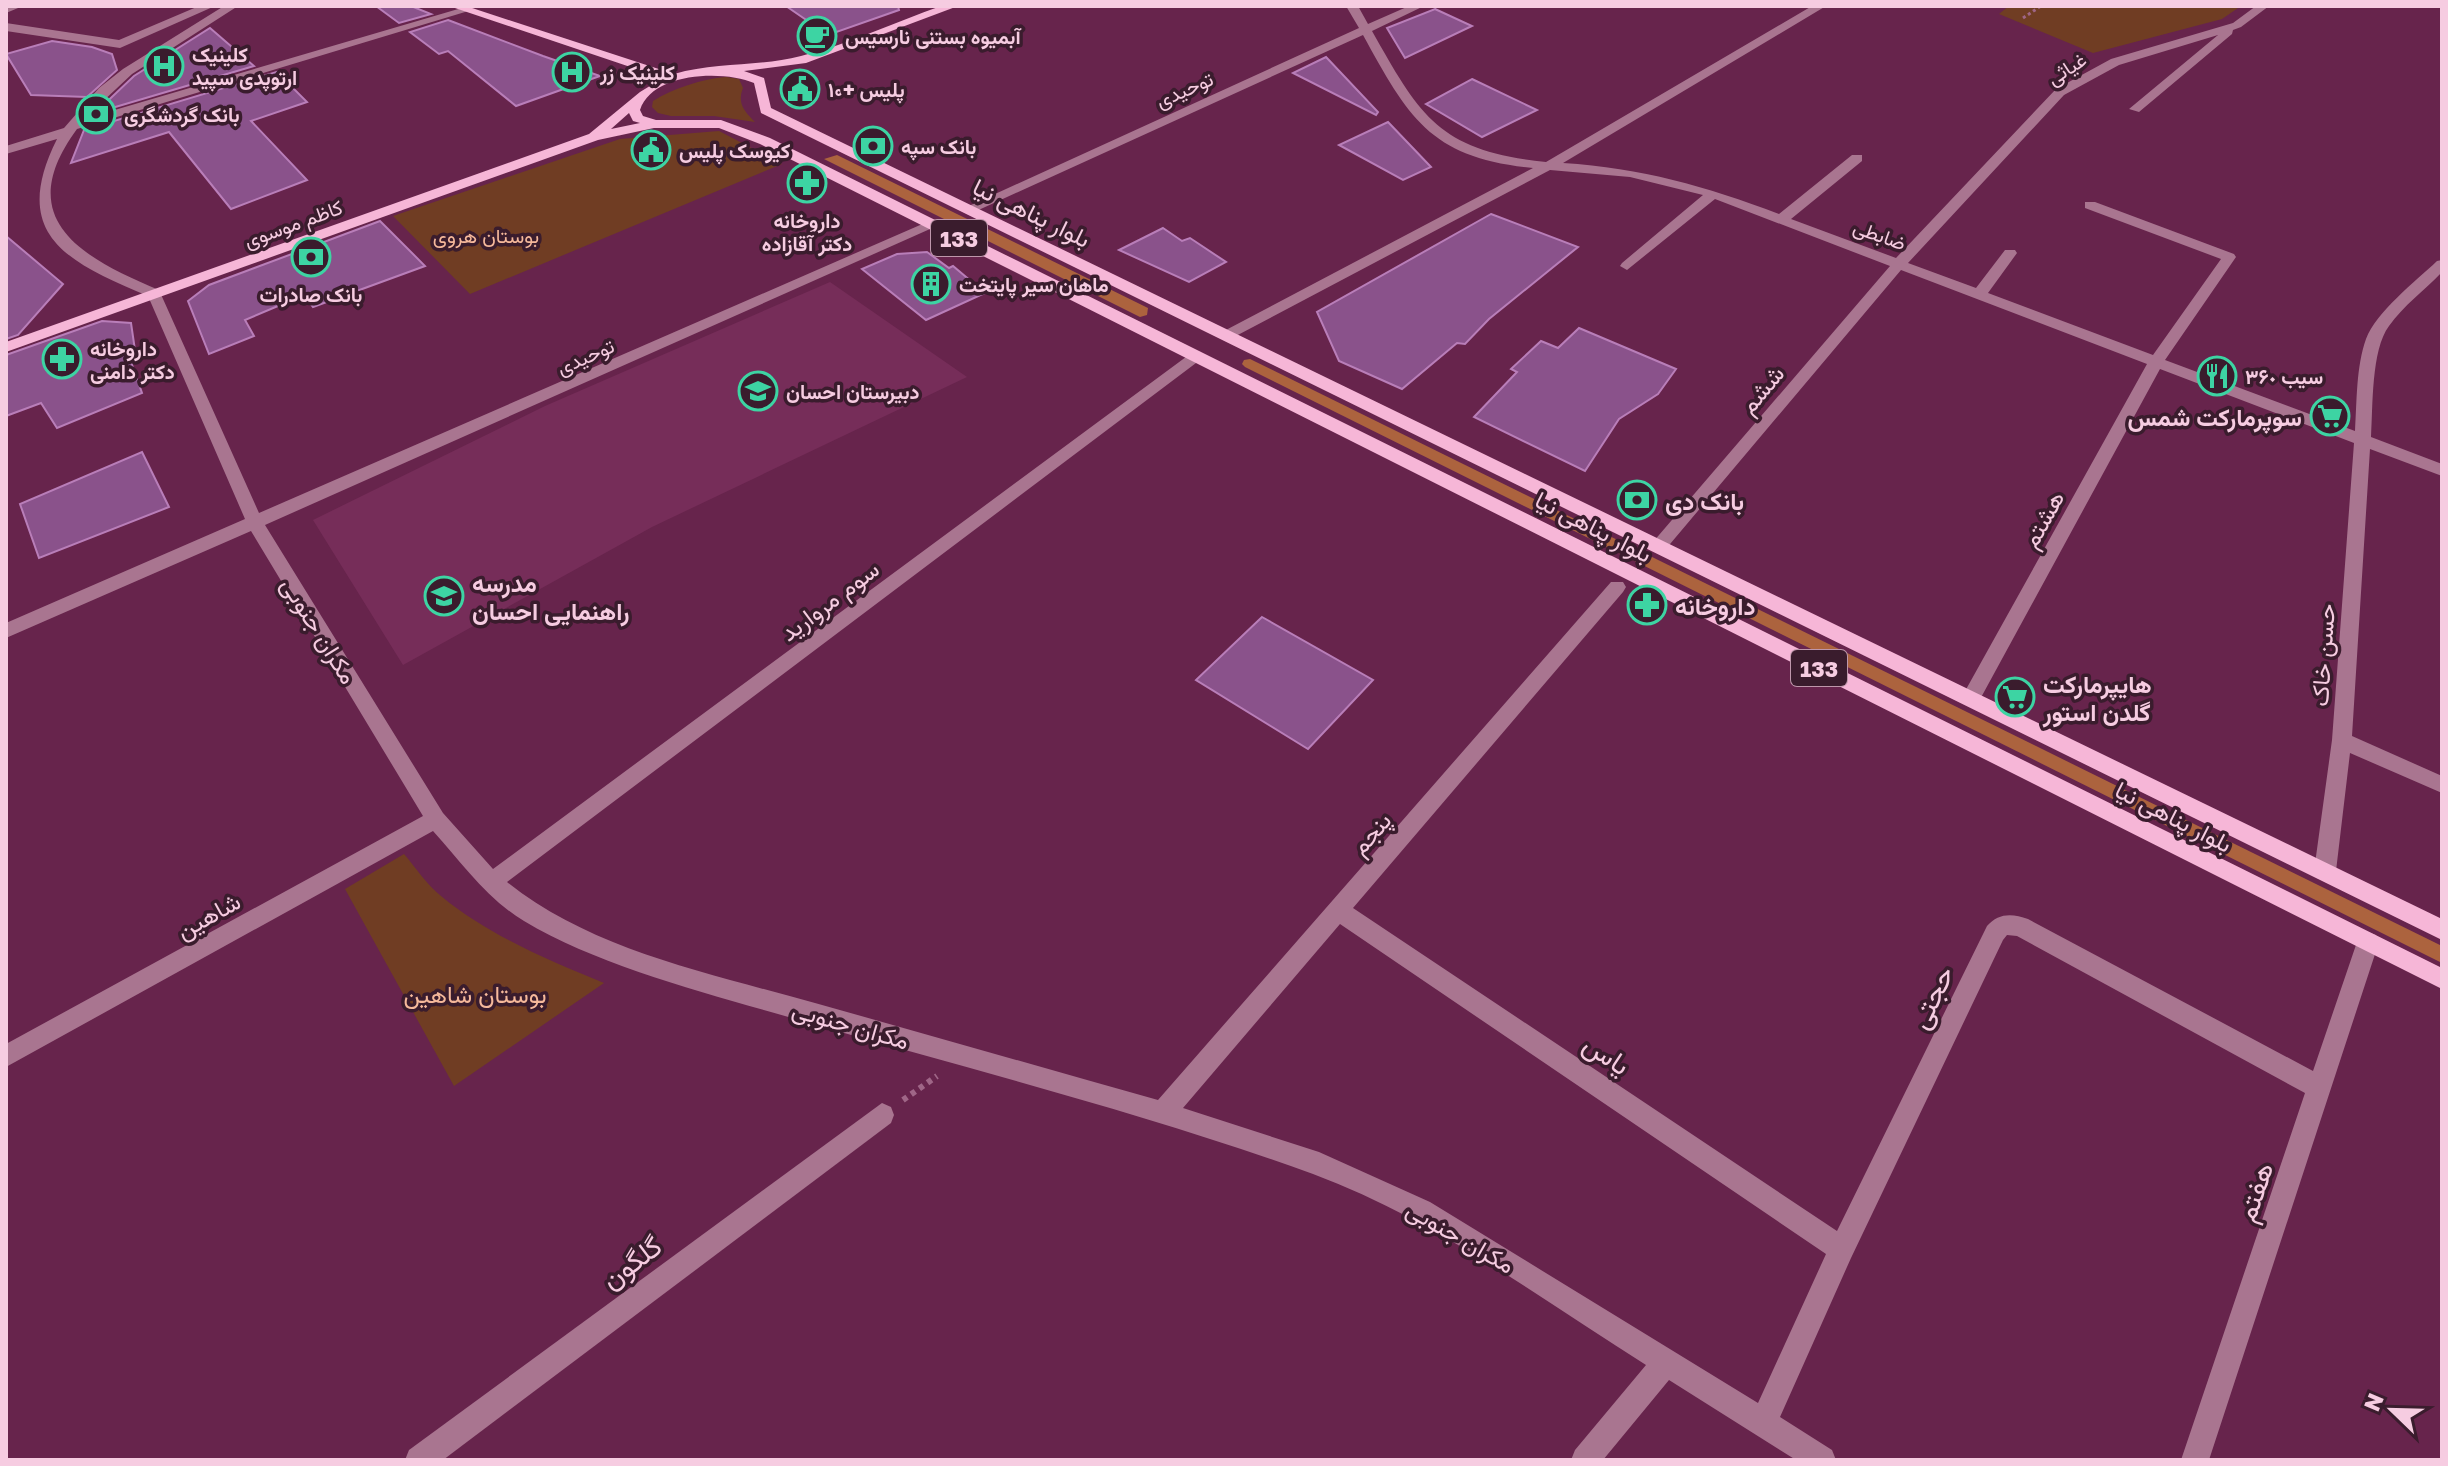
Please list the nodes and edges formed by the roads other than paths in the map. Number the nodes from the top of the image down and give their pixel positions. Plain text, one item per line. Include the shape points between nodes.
1 (17, 6) edge
2 (209, 6) edge
3 (232, 6) edge
4 (952, 6) edge
5 (1352, 6) edge
6 (1418, 6) edge
7 (1820, 6) edge
8 (2263, 6) edge
9 (462, 7) edge
10 (6, 10) edge
11 (2237, 25) junction
12 (6, 27) edge
13 (1365, 29) junction
14 (120, 44) junction
15 (138, 65) junction
16 (727, 69) junction
17 (675, 78) junction
18 (637, 100) junction
19 (2135, 109) dead end
20 (654, 124) junction
21 (67, 129) junction
22 (594, 137) junction
23 (6, 150) edge
24 (1857, 158) dead end
25 (1548, 166) junction
26 (1713, 194) junction
27 (2090, 205) dead end
28 (967, 210) junction
29 (1782, 219) junction
30 (932, 225) junction
31 (2010, 253) dead end
32 (1900, 263) junction
33 (2442, 264) edge
34 (1627, 266) dead end
35 (154, 293) junction
36 (1979, 294) junction
37 (1229, 334) junction
38 (6, 347) edge
39 (1196, 357) junction
40 (2155, 363) junction
41 (2363, 442) junction
42 (2442, 470) edge
43 (255, 523) junction
44 (1659, 546) junction
45 (1617, 587) dead end
46 (6, 631) edge
47 (1971, 698) junction
48 (2342, 740) junction
49 (2442, 785) edge
50 (436, 819) junction
51 (2325, 871) junction
52 (491, 882) junction
53 (1338, 910) junction
54 (2442, 930) edge
55 (2368, 942) junction
56 (2442, 979) edge
57 (6, 1056) edge
58 (2320, 1088) junction
59 (1163, 1113) junction
60 (882, 1115) road end
61 (1842, 1249) junction
62 (1666, 1362) junction
63 (1763, 1423) junction
64 (419, 1460) edge
65 (1585, 1460) edge
66 (1822, 1460) edge
67 (2195, 1460) edge

1 - 10 street
2 - 14 street
3 - 15 street
4 - 16 main road via 802,60
5 - 13 street, ضابطی
6 - 13 street, توحیدی
7 - 25 street
8 - 11 street, غیاثی
9 - 17 main road
9 - 21 street
11 - 19 street
11 - 32 street, غیاثی via 2115,62 2060,92
12 - 14 street
13 - 25 street, ضابطی via 1431,129 1480,155
13 - 28 street, توحیدی
14 - 15 street
15 - 21 street via 93,98
16 - 17 main road
16 - 28 main road, بلوار پناهی نیا / 133 via 760,81 765,110
17 - 18 main road
18 - 20 main road via 638,118
18 - 22 main road
20 - 22 main road
20 - 30 main road, بلوار پناهی نیا / 133 via 721,124
21 - 23 street
21 - 35 street via 41,196 50,226 78,256
22 - 35 main road, کاظم موسوی
24 - 29 street
25 - 26 street, ضابطی via 1620,172
25 - 37 street
26 - 29 street, ضابطی
26 - 34 street
27 - 40 street, هشتم via 2229,257
28 - 37 main road, بلوار پناهی نیا / 133
29 - 32 street, ضابطی
30 - 39 main road, بلوار پناهی نیا / 133
30 - 43 street, توحیدی
31 - 36 street
32 - 36 street, ضابطی
32 - 44 street, ششم
33 - 41 street, حسن خاک via 2393,310 2374,339
35 - 38 main road, کاظم موسوی
35 - 43 street, مکران جنوبی
36 - 40 street, ضابطی
37 - 39 main road
37 - 44 main road, بلوار پناهی نیا / 133
39 - 52 street, سوم مروارید
39 - 55 main road, بلوار پناهی نیا / 133
40 - 41 street, ضابطی
40 - 47 street, هشتم
41 - 42 street, ضابطی
41 - 48 street, حسن خاک
43 - 46 street
43 - 50 street, مکران جنوبی
44 - 47 main road, بلوار پناهی نیا / 133
45 - 53 street, پنجم
47 - 51 main road, بلوار پناهی نیا / 133
48 - 49 street
48 - 51 street, حسن خاک
50 - 52 street, مکران جنوبی
50 - 57 street, شاهین
51 - 54 main road, بلوار پناهی نیا / 133
52 - 59 street, مکران جنوبی via 528,912 613,952
53 - 59 street, پنجم
53 - 61 street, یاس
55 - 56 main road, بلوار پناهی نیا / 133
55 - 58 street, هفتم
58 - 61 street, حجتی via 2020,926 2002,925
58 - 67 street, هفتم
59 - 62 street, مکران جنوبی via 1319,1164 1421,1211
60 - 64 street, گلگون
61 - 63 street, حجتی
62 - 63 street, مکران جنوبی
62 - 65 street
63 - 66 street, مکران جنوبی

